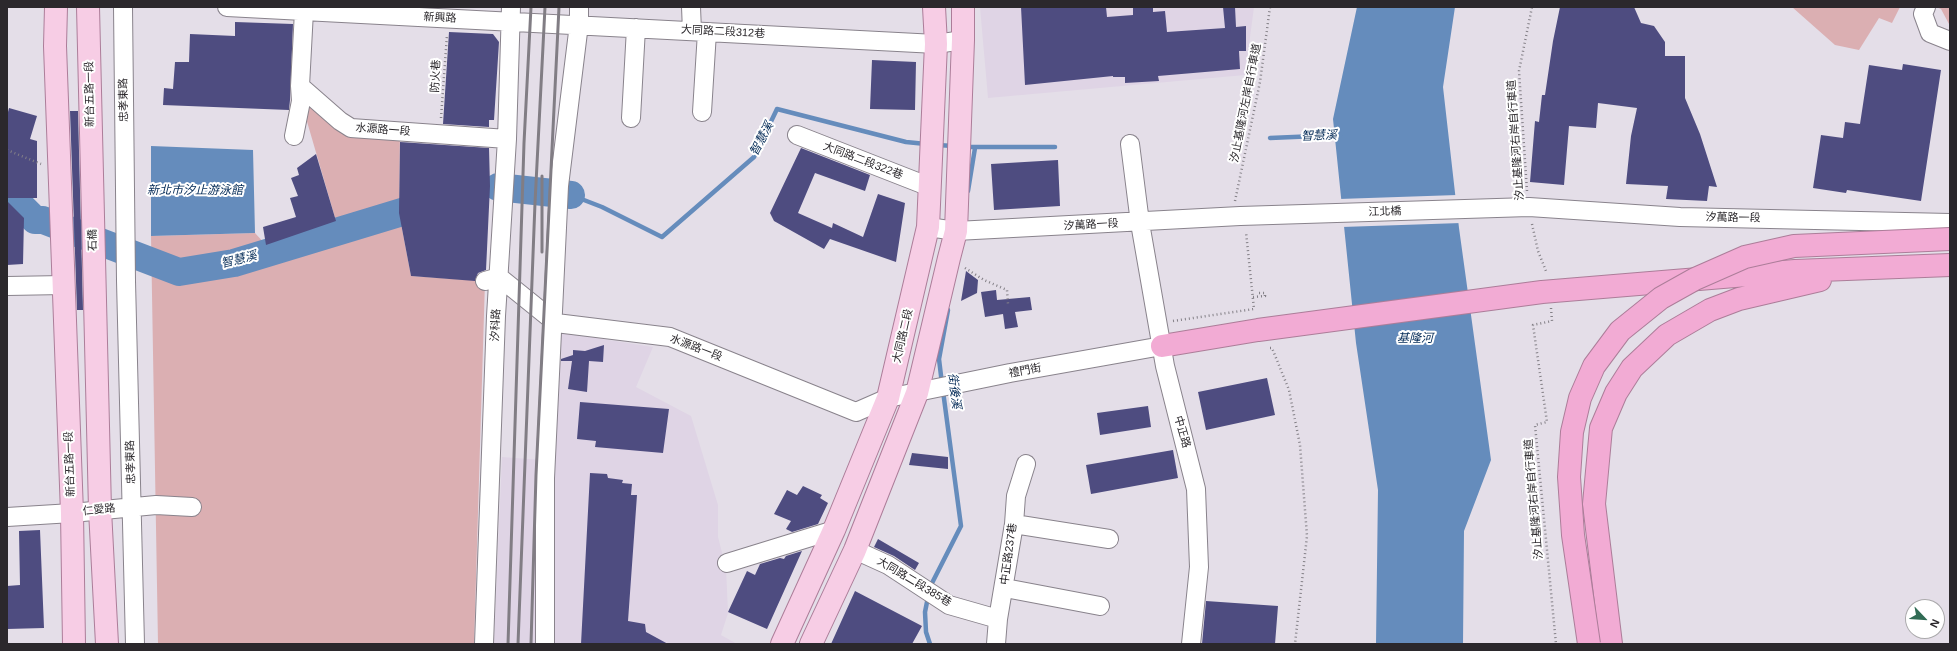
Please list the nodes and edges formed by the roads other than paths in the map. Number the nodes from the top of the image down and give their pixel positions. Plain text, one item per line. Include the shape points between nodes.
1 (56, 7) edge
2 (88, 7) edge
3 (124, 7) edge
4 (227, 7) edge
5 (236, 7) edge
6 (691, 7) edge
7 (934, 7) edge
8 (963, 7) edge
9 (1926, 7) edge
10 (295, 9) edge
11 (510, 14) edge
12 (579, 16) edge
13 (636, 28) junction
14 (699, 31) junction
15 (963, 40) junction
16 (1950, 40) edge
17 (936, 44) junction
18 (300, 86) junction
19 (702, 112) dead end
20 (631, 118) dead end
21 (797, 135) dead end
22 (294, 136) dead end
23 (507, 139) junction
24 (1130, 144) dead end
25 (92, 181) joint
26 (930, 186) junction
27 (1522, 207) joint
28 (1254, 216) joint
29 (1140, 223) junction
30 (1950, 223) edge
31 (928, 227) junction
32 (962, 231) junction
33 (1950, 239) edge
34 (1950, 265) edge
35 (1870, 269) junction
36 (492, 279) junction
37 (64, 284) junction
38 (7, 286) edge
39 (553, 321) junction
40 (1162, 346) junction
41 (934, 390) junction
42 (888, 398) junction
43 (1026, 464) dead end
44 (132, 507) junction
45 (192, 507) dead end
46 (100, 510) junction
47 (72, 513) junction
48 (7, 517) edge
49 (1014, 524) junction
50 (834, 530) junction
51 (1109, 539) dead end
52 (855, 550) junction
53 (727, 563) dead end
54 (1004, 588) junction
55 (1100, 606) dead end
56 (998, 619) junction
57 (74, 644) edge
58 (107, 644) edge
59 (135, 644) edge
60 (484, 644) edge
61 (545, 644) edge
62 (782, 644) edge
63 (811, 644) edge
64 (996, 644) edge
65 (1191, 644) edge
66 (1589, 644) edge
67 (1611, 644) edge

1 - 37 main road via 55,46
2 - 25 main road, 新台五路一段
3 - 44 street, 忠孝東路 via 126,281
4 - 5 street, 新興路
5 - 10 street, 新興路
6 - 14 street
7 - 17 main road, 大同路二段
8 - 15 main road
9 - 16 street via 1923,14 1930,34
10 - 11 street, 新興路 via 448,19
10 - 18 street
11 - 12 street, 大同路二段312巷
11 - 23 street, 汐科路
12 - 13 street, 大同路二段312巷
12 - 39 street via 559,186
13 - 14 street, 大同路二段312巷
13 - 20 street
14 - 17 street, 大同路二段312巷
14 - 19 street
15 - 17 street
15 - 32 main road via 957,205
17 - 26 main road, 大同路二段
18 - 22 street via 301,101
18 - 23 street, 水源路一段 via 351,128
21 - 26 street, 大同路二段322巷
23 - 36 street, 汐科路 via 500,246
24 - 29 street, 中正路
25 - 46 main road, 石橋
26 - 31 main road, 大同路二段
27 - 28 street, 江北橋
27 - 30 street, 汐萬路一段 via 1680,217
28 - 29 street, 汐萬路一段
29 - 32 street, 汐萬路一段
29 - 40 street, 中正路
31 - 32 street, 汐萬路一段
31 - 42 main road, 大同路二段
32 - 41 main road
33 - 66 highway, bridge via 1794,246 1745,257 1694,279 1661,298 1620,331 1594,366 1580,398 1572,432 1569,477 1573,535
34 - 35 highway
35 - 40 highway via 1795,271 1258,330
35 - 67 highway via 1740,299 1710,310 1667,335 1632,368 1616,393 1601,428 1594,504
36 - 39 street, 水源路一段
36 - 60 street, 汐科路
37 - 38 street
37 - 47 main road, 新台五路一段
39 - 42 street, 水源路一段 via 670,337 856,412
39 - 61 street via 545,478
40 - 41 street, 禮門街 via 1010,373
40 - 65 street, 中正路 via 1196,488 1199,567
41 - 42 street, 禮門街
41 - 52 main road
42 - 50 main road, 大同路二段
43 - 49 street, 中正路237巷 via 1016,496
44 - 45 street, 仁愛路
44 - 46 street, 仁愛路
44 - 59 street, 忠孝東路
46 - 47 street, 仁愛路
46 - 58 main road
47 - 48 street, 仁愛路
47 - 57 main road, 新台五路一段
49 - 51 street
49 - 54 street, 中正路237巷
50 - 53 street
50 - 62 main road, 大同路二段
52 - 56 street, 大同路二段385巷 via 888,565 950,605
52 - 63 main road
54 - 55 street
54 - 56 street, 中正路237巷
56 - 64 street, 中正路237巷

